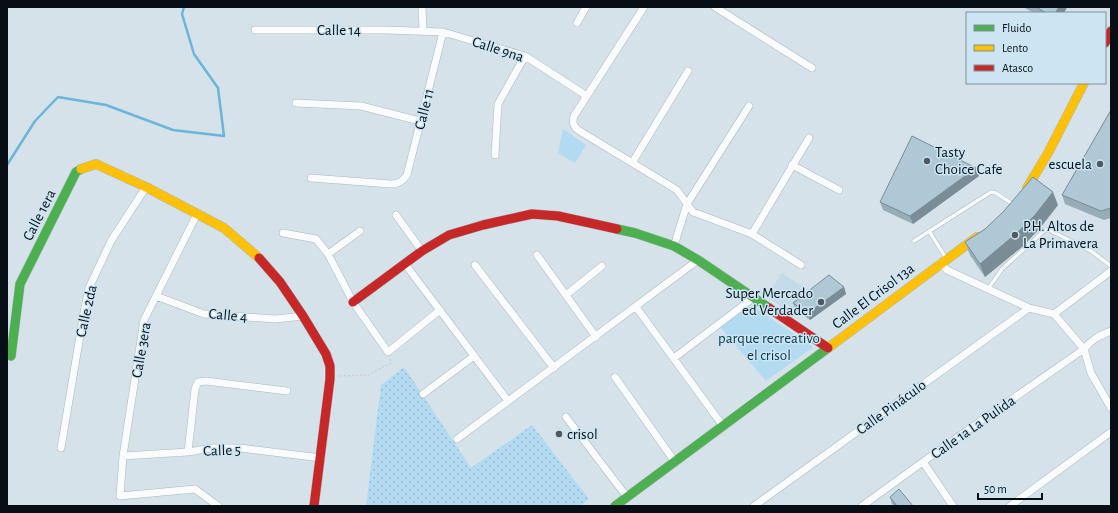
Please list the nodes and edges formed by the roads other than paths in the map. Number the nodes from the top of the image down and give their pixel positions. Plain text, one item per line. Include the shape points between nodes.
1 (422, 7) edge
2 (586, 7) edge
3 (644, 7) edge
4 (715, 7) edge
5 (577, 23) dead end
6 (255, 30) dead end
7 (423, 30) junction
8 (1111, 31) edge
9 (443, 32) junction
10 (1106, 41) edge
11 (525, 56) junction
12 (812, 68) dead end
13 (688, 71) dead end
14 (1083, 84) edge
15 (587, 96) junction
16 (296, 103) dead end
17 (749, 106) dead end
18 (420, 121) junction
19 (809, 138) dead end
20 (495, 155) dead end
21 (632, 163) junction
22 (792, 165) junction
23 (311, 178) dead end
24 (146, 187) junction
25 (839, 190) dead end
26 (1016, 202) joint
27 (687, 204) junction
28 (196, 214) junction
29 (396, 214) dead end
30 (360, 231) dead end
31 (929, 231) junction
32 (283, 233) dead end
33 (982, 233) edge
34 (752, 234) junction
35 (914, 241) dead end
36 (674, 246) junction
37 (422, 251) junction
38 (328, 254) junction
39 (537, 255) dead end
40 (698, 260) junction
41 (943, 261) junction
42 (405, 264) junction
43 (801, 265) dead end
44 (475, 266) dead end
45 (602, 266) dead end
46 (1111, 266) edge
47 (1111, 271) edge
48 (988, 289) junction
49 (566, 295) junction
50 (156, 296) junction
51 (753, 298) junction
52 (353, 302) junction
53 (636, 307) junction
54 (1029, 308) junction
55 (440, 310) junction
56 (1054, 314) junction
57 (303, 316) junction
58 (1111, 331) edge
59 (596, 337) junction
60 (828, 348) junction
61 (1084, 349) junction
62 (11, 356) dead end
63 (474, 356) junction
64 (674, 358) junction
65 (554, 368) junction
66 (615, 377) dead end
67 (287, 391) dead end
68 (423, 394) dead end
69 (508, 402) junction
70 (1111, 408) edge
71 (566, 417) dead end
72 (723, 426) junction
73 (1111, 432) edge
74 (457, 439) dead end
75 (61, 448) dead end
76 (188, 452) junction
77 (123, 456) junction
78 (321, 458) junction
79 (675, 462) junction
80 (923, 462) junction
81 (627, 497) junction
82 (618, 505) edge
83 (218, 506) edge
84 (314, 506) edge
85 (754, 506) edge
86 (862, 506) edge
87 (953, 506) edge
88 (1010, 506) edge

1 - 7 street
2 - 5 street
3 - 15 street
4 - 12 street
6 - 7 street, Calle 14
7 - 9 street, Calle 9na
8 - 10 street
9 - 11 street, Calle 9na
9 - 18 street, Calle 11
11 - 15 street, Calle 9na
11 - 20 street via 498,104
13 - 21 street
14 - 26 street via 1048,153
15 - 21 street via 574,116 573,124 578,130
16 - 18 street via 361,106
17 - 27 street
18 - 23 street, Calle 11 via 407,175 400,183
19 - 22 street
21 - 27 street via 677,190
22 - 25 street
22 - 34 street
24 - 28 street
24 - 62 street, Calle 1era via 96,164 76,172 20,284
24 - 75 street, Calle 2da via 111,241 89,288
26 - 31 lane via 991,192
27 - 34 street via 693,212
27 - 36 street
28 - 50 street, Calle 3era
28 - 57 street via 224,228 263,262
29 - 37 street
30 - 38 street
31 - 35 lane
31 - 41 lane
32 - 38 street via 316,239
33 - 41 street, Calle El Crisol 13a
34 - 43 street
36 - 37 street via 634,233 558,216 532,214 483,224 449,235
36 - 40 street
37 - 42 street
38 - 52 street
39 - 49 street
40 - 51 street
40 - 53 street
41 - 48 street via 947,270
41 - 60 street, Calle El Crisol 13a
42 - 52 street
42 - 55 street
44 - 65 street
45 - 49 street
46 - 48 lane via 1091,251 1045,230 1002,269
47 - 56 street
48 - 54 street
49 - 59 street
50 - 57 street, Calle 4 via 204,314 275,319
50 - 77 street, Calle 3era via 144,320
51 - 60 street
51 - 64 street
52 - 55 street via 388,352
53 - 59 street
53 - 64 street
54 - 56 street
54 - 85 street, Calle Pináculo
55 - 63 street
56 - 61 street
57 - 78 street via 326,354 330,366
58 - 61 street, Calle 1a La Pulida via 1095,338
59 - 65 street
60 - 72 street, Calle El Crisol 13a
61 - 70 street via 1090,372
61 - 80 street, Calle 1a La Pulida
63 - 68 street
63 - 69 street
64 - 72 street
65 - 69 street
66 - 79 street
67 - 76 street via 198,382
69 - 74 street
71 - 81 street
72 - 79 street, Calle El Crisol 13a
73 - 88 street
76 - 77 street, Calle 5
76 - 78 street, Calle 5 via 212,448 240,448
77 - 83 street, Calle 3era via 120,496 195,489
78 - 84 street
79 - 81 street, Calle El Crisol 13a
80 - 86 street, Calle 1a La Pulida
80 - 87 street
81 - 82 street, Calle El Crisol 13a

